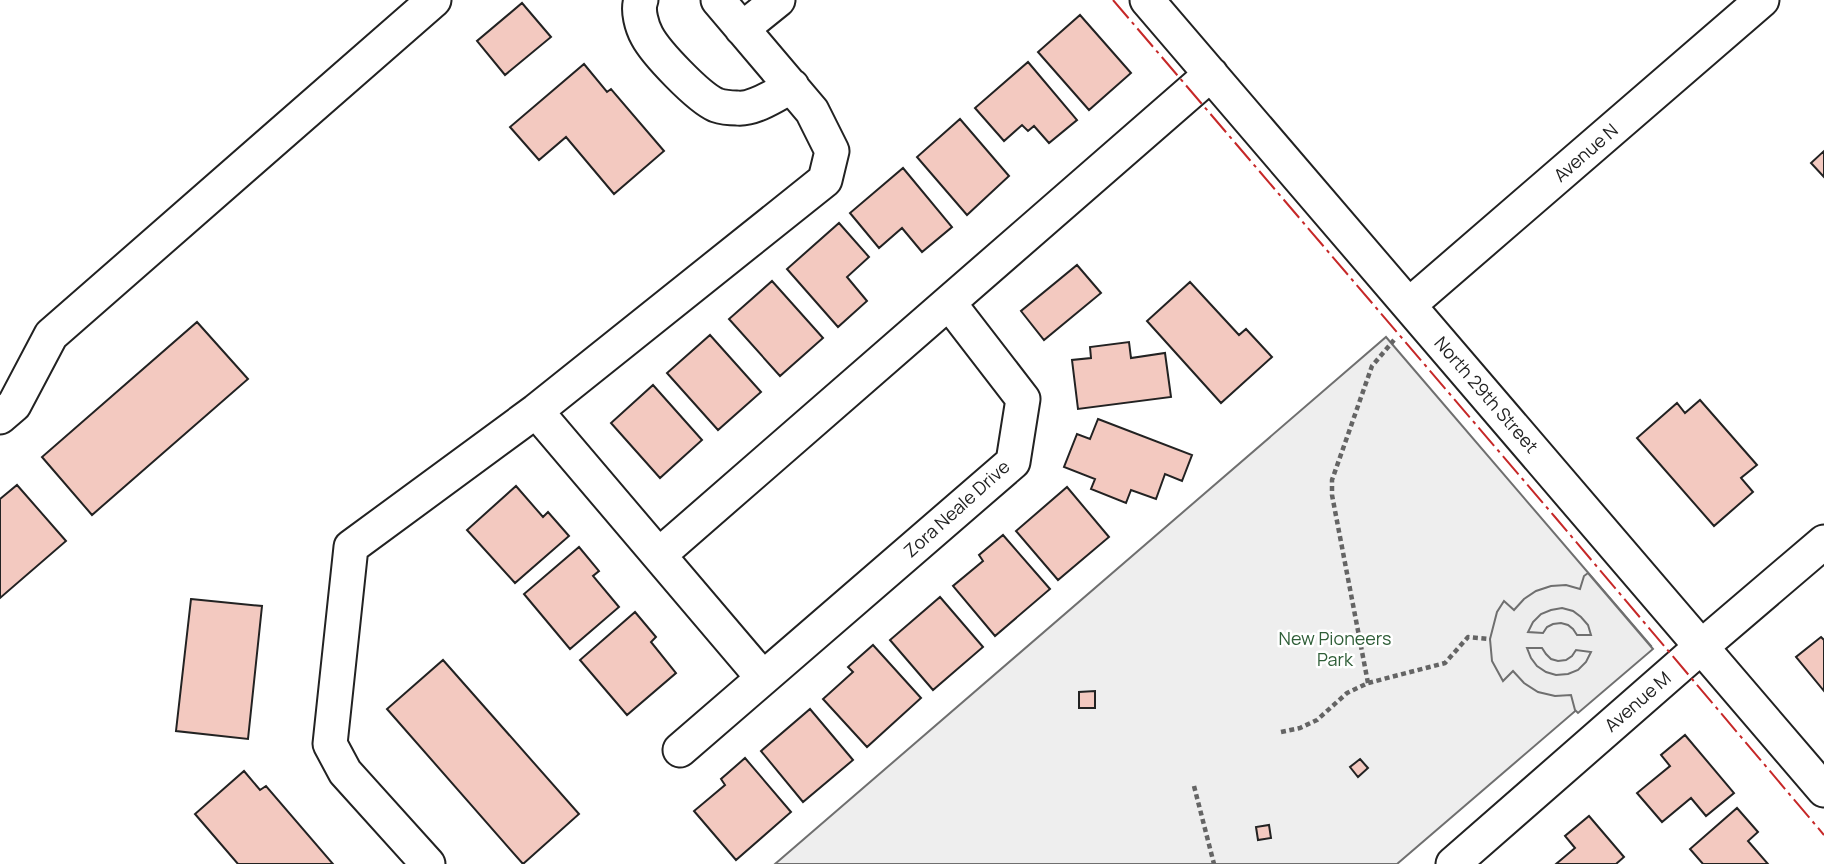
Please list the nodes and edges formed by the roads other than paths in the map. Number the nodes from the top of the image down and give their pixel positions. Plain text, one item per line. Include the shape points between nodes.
1 (434, 0) edge
2 (641, 0) edge
3 (718, 0) edge
4 (778, 0) edge
5 (1147, 0) edge
6 (1762, 0) edge
7 (742, 29) junction
8 (1211, 74) junction
9 (792, 86) junction
10 (949, 303) junction
11 (1409, 306) junction
12 (537, 411) junction
13 (0, 417) edge
14 (1824, 542) edge
15 (659, 555) junction
16 (1701, 647) junction
17 (763, 678) junction
18 (680, 750) dead end
19 (1824, 790) edge
20 (428, 864) edge
21 (1453, 864) edge

1 - 13 street via 51,334 15,405
2 - 9 street via 648,37 676,72 716,105 741,109
3 - 7 street
4 - 7 street
5 - 8 street, North 29th Street
6 - 11 street, Avenue N
7 - 9 street
8 - 10 street
8 - 11 street, North 29th Street
9 - 12 street via 813,111 832,151 825,180
10 - 15 street
10 - 17 street, Zora Neale Drive via 1023,399 1013,463
11 - 16 street, North 29th Street
12 - 15 street
12 - 20 street via 351,547 330,744 345,772
14 - 16 street, Avenue M
15 - 17 street
16 - 19 street, North 29th Street
16 - 21 street, Avenue M
17 - 18 street, Zora Neale Drive

